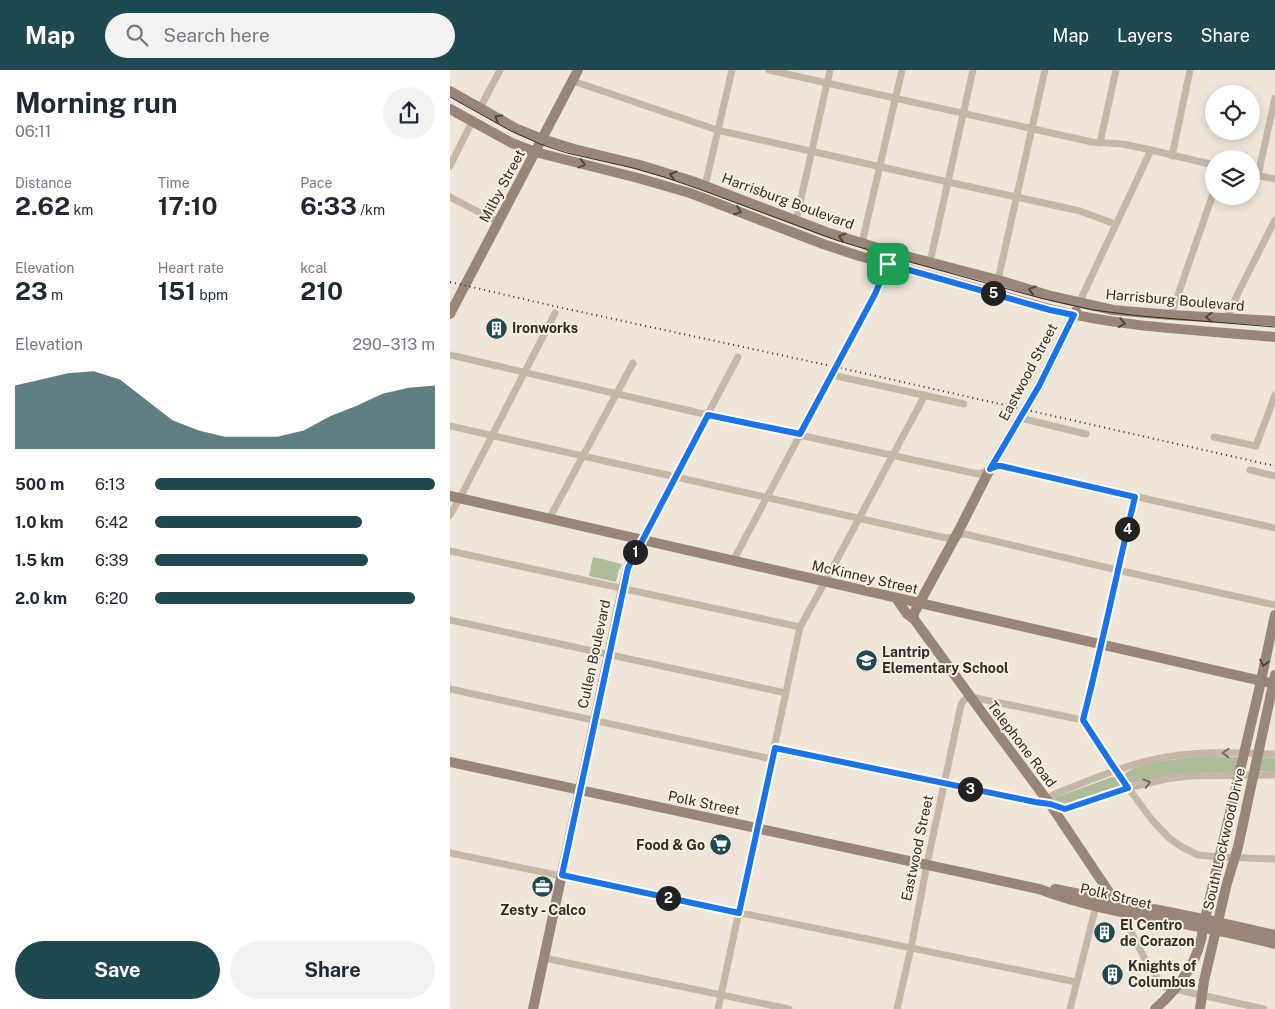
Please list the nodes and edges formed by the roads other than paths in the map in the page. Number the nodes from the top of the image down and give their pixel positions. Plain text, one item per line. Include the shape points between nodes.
1 (500, 70) edge
2 (578, 70) edge
3 (732, 70) edge
4 (769, 70) edge
5 (830, 70) edge
6 (902, 70) edge
7 (973, 70) edge
8 (1045, 70) edge
9 (1116, 70) edge
10 (1190, 70) edge
11 (573, 81) junction
12 (827, 83) junction
13 (450, 91) edge
14 (896, 98) junction
15 (1275, 98) edge
16 (480, 108) junction
17 (450, 109) edge
18 (964, 113) junction
19 (472, 120) junction
20 (1032, 129) junction
21 (717, 130) junction
22 (542, 139) junction
23 (1100, 144) junction
24 (1151, 150) junction
25 (535, 152) junction
26 (812, 152) junction
27 (1260, 152) edge
28 (1172, 156) junction
29 (1205, 164) edge
30 (450, 166) edge
31 (880, 166) junction
32 (1260, 175) edge
33 (1275, 179) edge
34 (948, 182) junction
35 (705, 186) junction
36 (450, 197) edge
37 (1016, 197) junction
38 (1209, 205) edge
39 (796, 220) junction
40 (1275, 220) edge
41 (498, 222) junction
42 (1115, 224) junction
43 (862, 243) junction
44 (930, 262) junction
45 (888, 264) junction
46 (998, 280) junction
47 (1079, 303) junction
48 (555, 313) dead end
49 (450, 314) edge
50 (1074, 315) junction
51 (1170, 315) junction
52 (1227, 318) junction
53 (1275, 322) edge
54 (1275, 337) edge
55 (450, 355) edge
56 (738, 357) dead end
57 (634, 362) dead end
58 (524, 372) junction
59 (832, 375) junction
60 (617, 394) junction
61 (924, 395) junction
62 (1275, 395) edge
63 (964, 404) dead end
64 (708, 415) junction
65 (1020, 418) junction
66 (450, 426) edge
67 (800, 434) junction
68 (1086, 434) dead end
69 (492, 436) junction
70 (1214, 437) dead end
71 (893, 455) junction
72 (583, 456) junction
73 (990, 469) junction
74 (1250, 470) dead end
75 (1275, 476) edge
76 (675, 477) junction
77 (455, 497) edge
78 (1135, 497) junction
79 (767, 498) junction
80 (450, 515) edge
81 (859, 518) junction
82 (549, 519) junction
83 (1275, 528) edge
84 (955, 536) junction
85 (641, 540) junction
86 (450, 551) edge
87 (733, 561) junction
88 (1117, 570) junction
89 (825, 582) junction
90 (623, 589) junction
91 (896, 598) junction
92 (920, 603) junction
93 (1275, 605) edge
94 (1275, 615) edge
95 (914, 619) junction
96 (450, 620) edge
97 (800, 627) junction
98 (1101, 644) junction
99 (609, 654) junction
100 (1261, 680) junction
101 (1274, 681) edge
102 (450, 689) edge
103 (786, 693) junction
104 (971, 697) junction
105 (594, 720) junction
106 (1083, 720) junction
107 (775, 748) junction
108 (1243, 754) junction
109 (1257, 754) junction
110 (1275, 754) edge
111 (772, 759) junction
112 (450, 762) edge
113 (1116, 771) junction
114 (1275, 775) edge
115 (1239, 776) junction
116 (1253, 776) junction
117 (944, 784) junction
118 (1128, 788) junction
119 (580, 790) junction
120 (1050, 804) junction
121 (758, 828) junction
122 (450, 853) edge
123 (1220, 857) junction
124 (1234, 857) junction
125 (1275, 859) edge
126 (927, 864) junction
127 (562, 875) junction
128 (1100, 879) junction
129 (1097, 901) junction
130 (1115, 901) junction
131 (1130, 909) junction
132 (739, 913) junction
133 (1204, 924) junction
134 (1217, 926) junction
135 (1275, 935) edge
136 (1275, 944) edge
137 (911, 948) junction
138 (544, 958) junction
139 (1076, 982) junction
140 (1174, 989) junction
141 (721, 995) junction
142 (1201, 995) junction
143 (533, 1009) edge
144 (718, 1009) edge
145 (788, 1009) edge
146 (896, 1009) edge
147 (1070, 1009) edge
148 (1155, 1009) edge
149 (1200, 1009) edge
150 (1264, 1009) edge

1 - 16 street
2 - 11 main road, Milby Street
3 - 21 street
4 - 12 street
5 - 12 street
6 - 14 street
7 - 18 street
8 - 20 street
9 - 23 street
10 - 28 street
11 - 21 street
11 - 22 main road, Milby Street
12 - 14 street
12 - 26 street
13 - 16 main road, Harrisburg Boulevard
14 - 18 street
14 - 31 street
15 - 27 street
22 -> 16 main road, Harrisburg Boulevard
17 - 19 main road, Harrisburg Boulevard
18 - 20 street
18 - 34 street
19 - 25 main road, Harrisburg Boulevard
19 - 30 street
20 - 23 street
20 - 37 street
21 - 26 street
21 - 35 street
22 - 25 main road, Milby Street
35 -> 22 main road, Harrisburg Boulevard
23 - 24 street via 1123,144
24 - 28 street
24 - 42 street, Eastwood Street
25 - 41 main road, Milby Street
25 -> 45 main road, Harrisburg Boulevard via 690,193 823,244
26 - 31 street
26 - 39 street
28 - 29 street
31 - 34 street
31 - 43 street
32 - 33 street
34 - 37 street
34 - 44 street
35 - 39 main road, Harrisburg Boulevard
36 - 41 street
37 - 42 street via 1080,211
37 - 46 street
38 - 51 street
43 -> 39 main road, Harrisburg Boulevard
40 - 52 street
41 - 49 main road, Milby Street
42 - 47 street, Eastwood Street
43 - 44 main road, Harrisburg Boulevard
44 - 46 main road, Harrisburg Boulevard
45 - 50 main road, Harrisburg Boulevard
45 - 59 street
47 -> 46 main road, Harrisburg Boulevard
47 - 50 main road, Eastwood Street
47 - 51 main road, Harrisburg Boulevard via 1112,310
48 - 58 street
50 -> 54 main road, Harrisburg Boulevard via 1139,326
50 - 65 main road, Eastwood Street
52 -> 51 main road, Harrisburg Boulevard
52 - 53 main road, Harrisburg Boulevard
55 - 58 street
56 - 64 street, Cullen Boulevard
57 - 60 street
58 - 60 street
58 - 69 street
59 - 61 street
59 - 67 street
60 - 64 street
60 - 72 street
61 - 63 street
61 - 71 street
62 - 70 street via 1256,446
64 - 67 street
64 - 76 street, Cullen Boulevard
65 - 68 street
65 - 73 main road, Eastwood Street
66 - 69 street
67 - 71 street
67 - 79 street
69 - 72 street
69 - 77 street
71 - 73 street via 978,474
71 - 81 street
72 - 76 street
72 - 82 street
73 - 78 street via 1001,466
73 - 84 main road, Eastwood Street
74 - 75 street
76 - 79 street
76 - 85 street, Cullen Boulevard
77 - 80 street
77 - 82 main road, McKinney Street
78 - 83 street
78 - 88 street
79 - 81 street
79 - 87 street
81 - 84 street via 946,538
81 - 89 street
82 - 85 main road, McKinney Street
84 - 88 street via 965,534
84 - 92 main road, Eastwood Street
85 - 87 main road, McKinney Street
85 - 90 main road, Cullen Boulevard via 628,568
86 - 90 street
87 - 89 main road, McKinney Street
88 - 93 street
88 - 98 street
89 - 91 main road, McKinney Street
89 - 97 street
90 - 97 street
90 - 99 main road, Cullen Boulevard
91 - 92 main road, McKinney Street
91 - 95 main road, Telephone Road
92 - 95 main road
92 - 98 main road, McKinney Street
94 -> 100 main road, South Lockwood Drive
95 - 104 main road, Telephone Road
96 - 99 street
97 - 103 street
98 - 100 main road, McKinney Street
98 - 106 street
99 - 103 street
99 - 105 main road, Cullen Boulevard
100 - 101 main road, McKinney Street
100 - 108 main road, South Lockwood Drive
101 - 109 main road, South Lockwood Drive
102 - 105 street
103 - 107 street
104 - 106 street
104 - 117 street, Eastwood Street via 961,705
104 - 120 main road, Telephone Road
105 - 111 street
105 - 119 main road, Cullen Boulevard
106 - 113 street
107 - 111 street
107 - 117 street
108 - 109 street
108 -> 113 street via 1172,756
108 - 115 main road, South Lockwood Drive
109 - 110 street
109 - 116 main road, South Lockwood Drive
111 - 121 street
112 - 119 main road, Polk Street
113 - 118 street
113 - 120 street via 1055,794
114 - 116 street
115 - 116 street
118 -> 115 street via 1188,776
115 - 123 main road, South Lockwood Drive
116 - 124 main road, South Lockwood Drive
117 - 120 street
117 - 126 street, Eastwood Street
118 - 120 street via 1065,809
118 - 123 street via 1169,838 1198,854
119 - 121 main road, Polk Street
119 - 127 main road, Cullen Boulevard
120 - 128 main road, Telephone Road
121 - 126 main road, Polk Street
121 - 132 street
122 - 127 street
123 - 124 street
123 - 133 main road, South Lockwood Drive
124 - 125 street
124 - 134 main road, South Lockwood Drive
126 - 129 main road, Polk Street via 1039,889 1062,890
126 - 137 street, Eastwood Street
127 - 132 street
127 - 138 main road, Cullen Boulevard
128 - 129 main road
128 - 130 main road, Telephone Road
129 - 130 main road, Polk Street
129 - 131 main road, Polk Street
129 - 139 street
130 - 131 main road, Polk Street
131 - 133 main road, Polk Street
131 - 140 street via 1129,928 1153,973 1165,987
132 - 137 street
132 - 141 street
133 - 134 main road, Polk Street
133 - 140 main road, South Lockwood Drive via 1193,961
134 - 135 main road, Polk Street
134 - 136 main road, Polk Street
134 - 142 main road, South Lockwood Drive
137 - 139 street
137 - 146 street, Eastwood Street
138 - 141 street
138 - 143 main road, Cullen Boulevard
139 - 147 street
140 - 142 street
140 - 148 main road, South Lockwood Drive
141 - 144 street
141 - 145 street
142 - 149 main road, South Lockwood Drive
142 - 150 street

